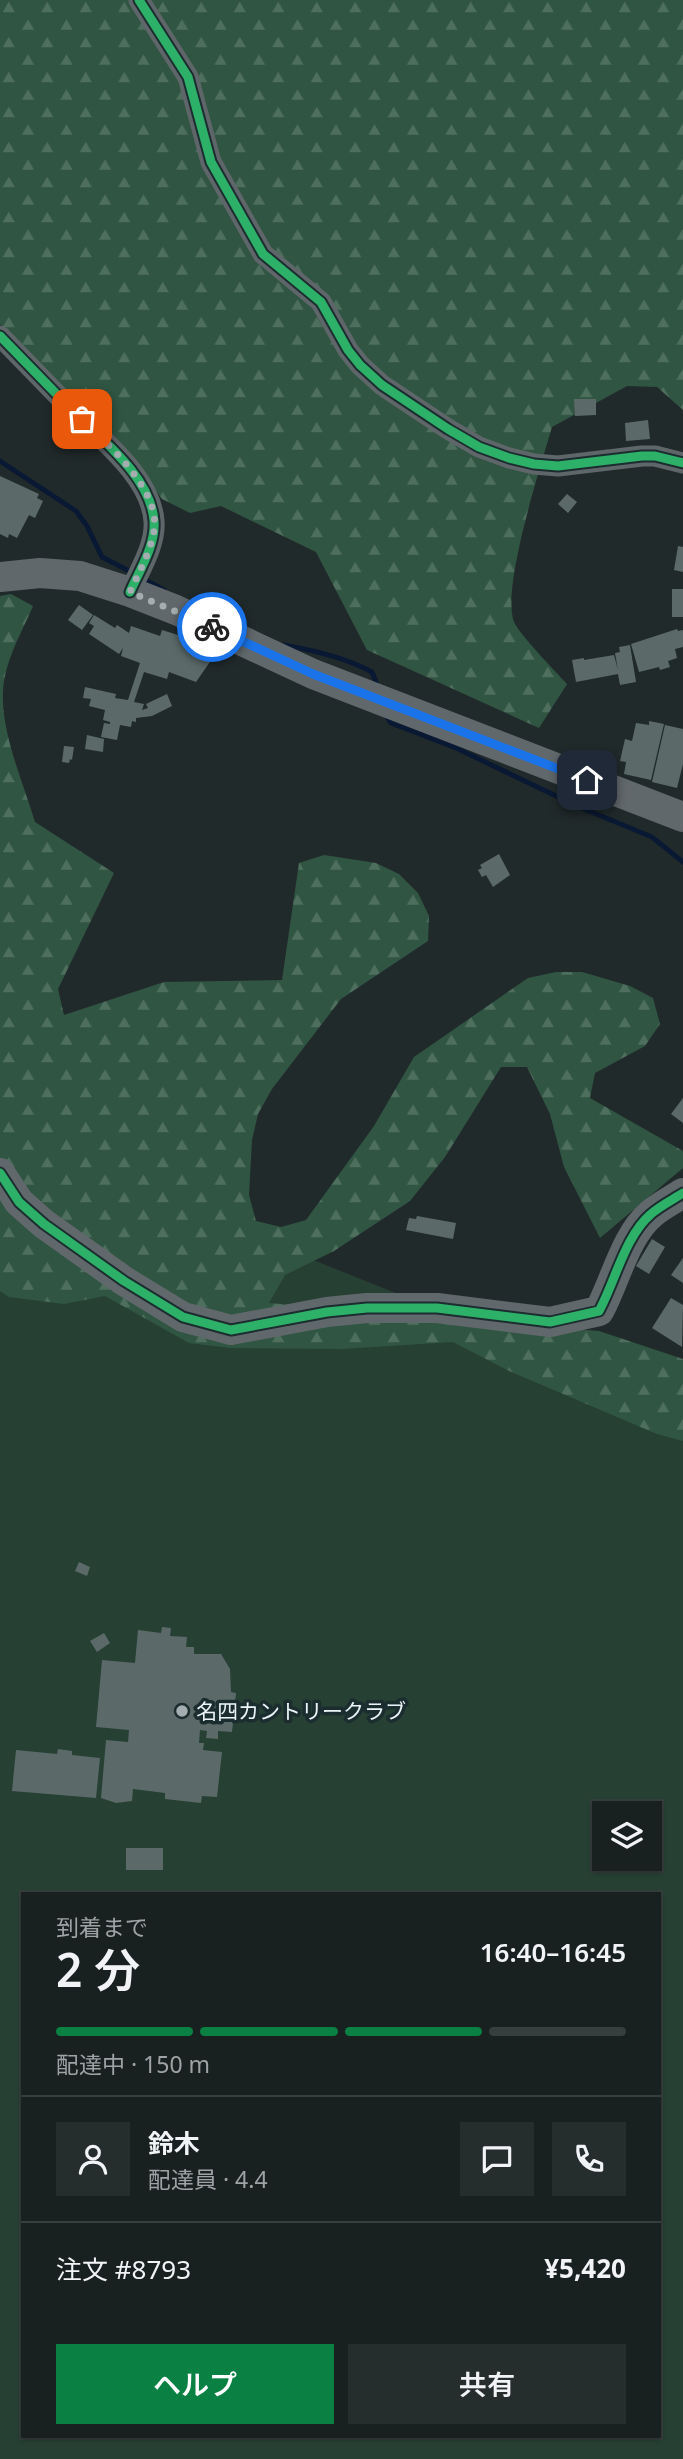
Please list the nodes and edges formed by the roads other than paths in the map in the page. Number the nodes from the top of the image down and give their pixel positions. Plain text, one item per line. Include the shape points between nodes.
1 (139, 0) edge
2 (0, 336) edge
3 (683, 463) edge
4 (0, 577) edge
5 (131, 589) junction
6 (683, 817) edge
7 (0, 1173) edge
8 (683, 1193) edge

1 - 3 street via 188,77 211,162 263,254 321,302 354,359 382,385 479,447 509,458 558,466 642,456
2 - 5 street via 117,454 148,499 154,531
4 - 5 street via 80,576
5 - 6 street via 313,674
7 - 8 street via 19,1202 36,1217 124,1281 183,1317 231,1330 367,1308 437,1308 550,1322 599,1311 628,1244 649,1216

